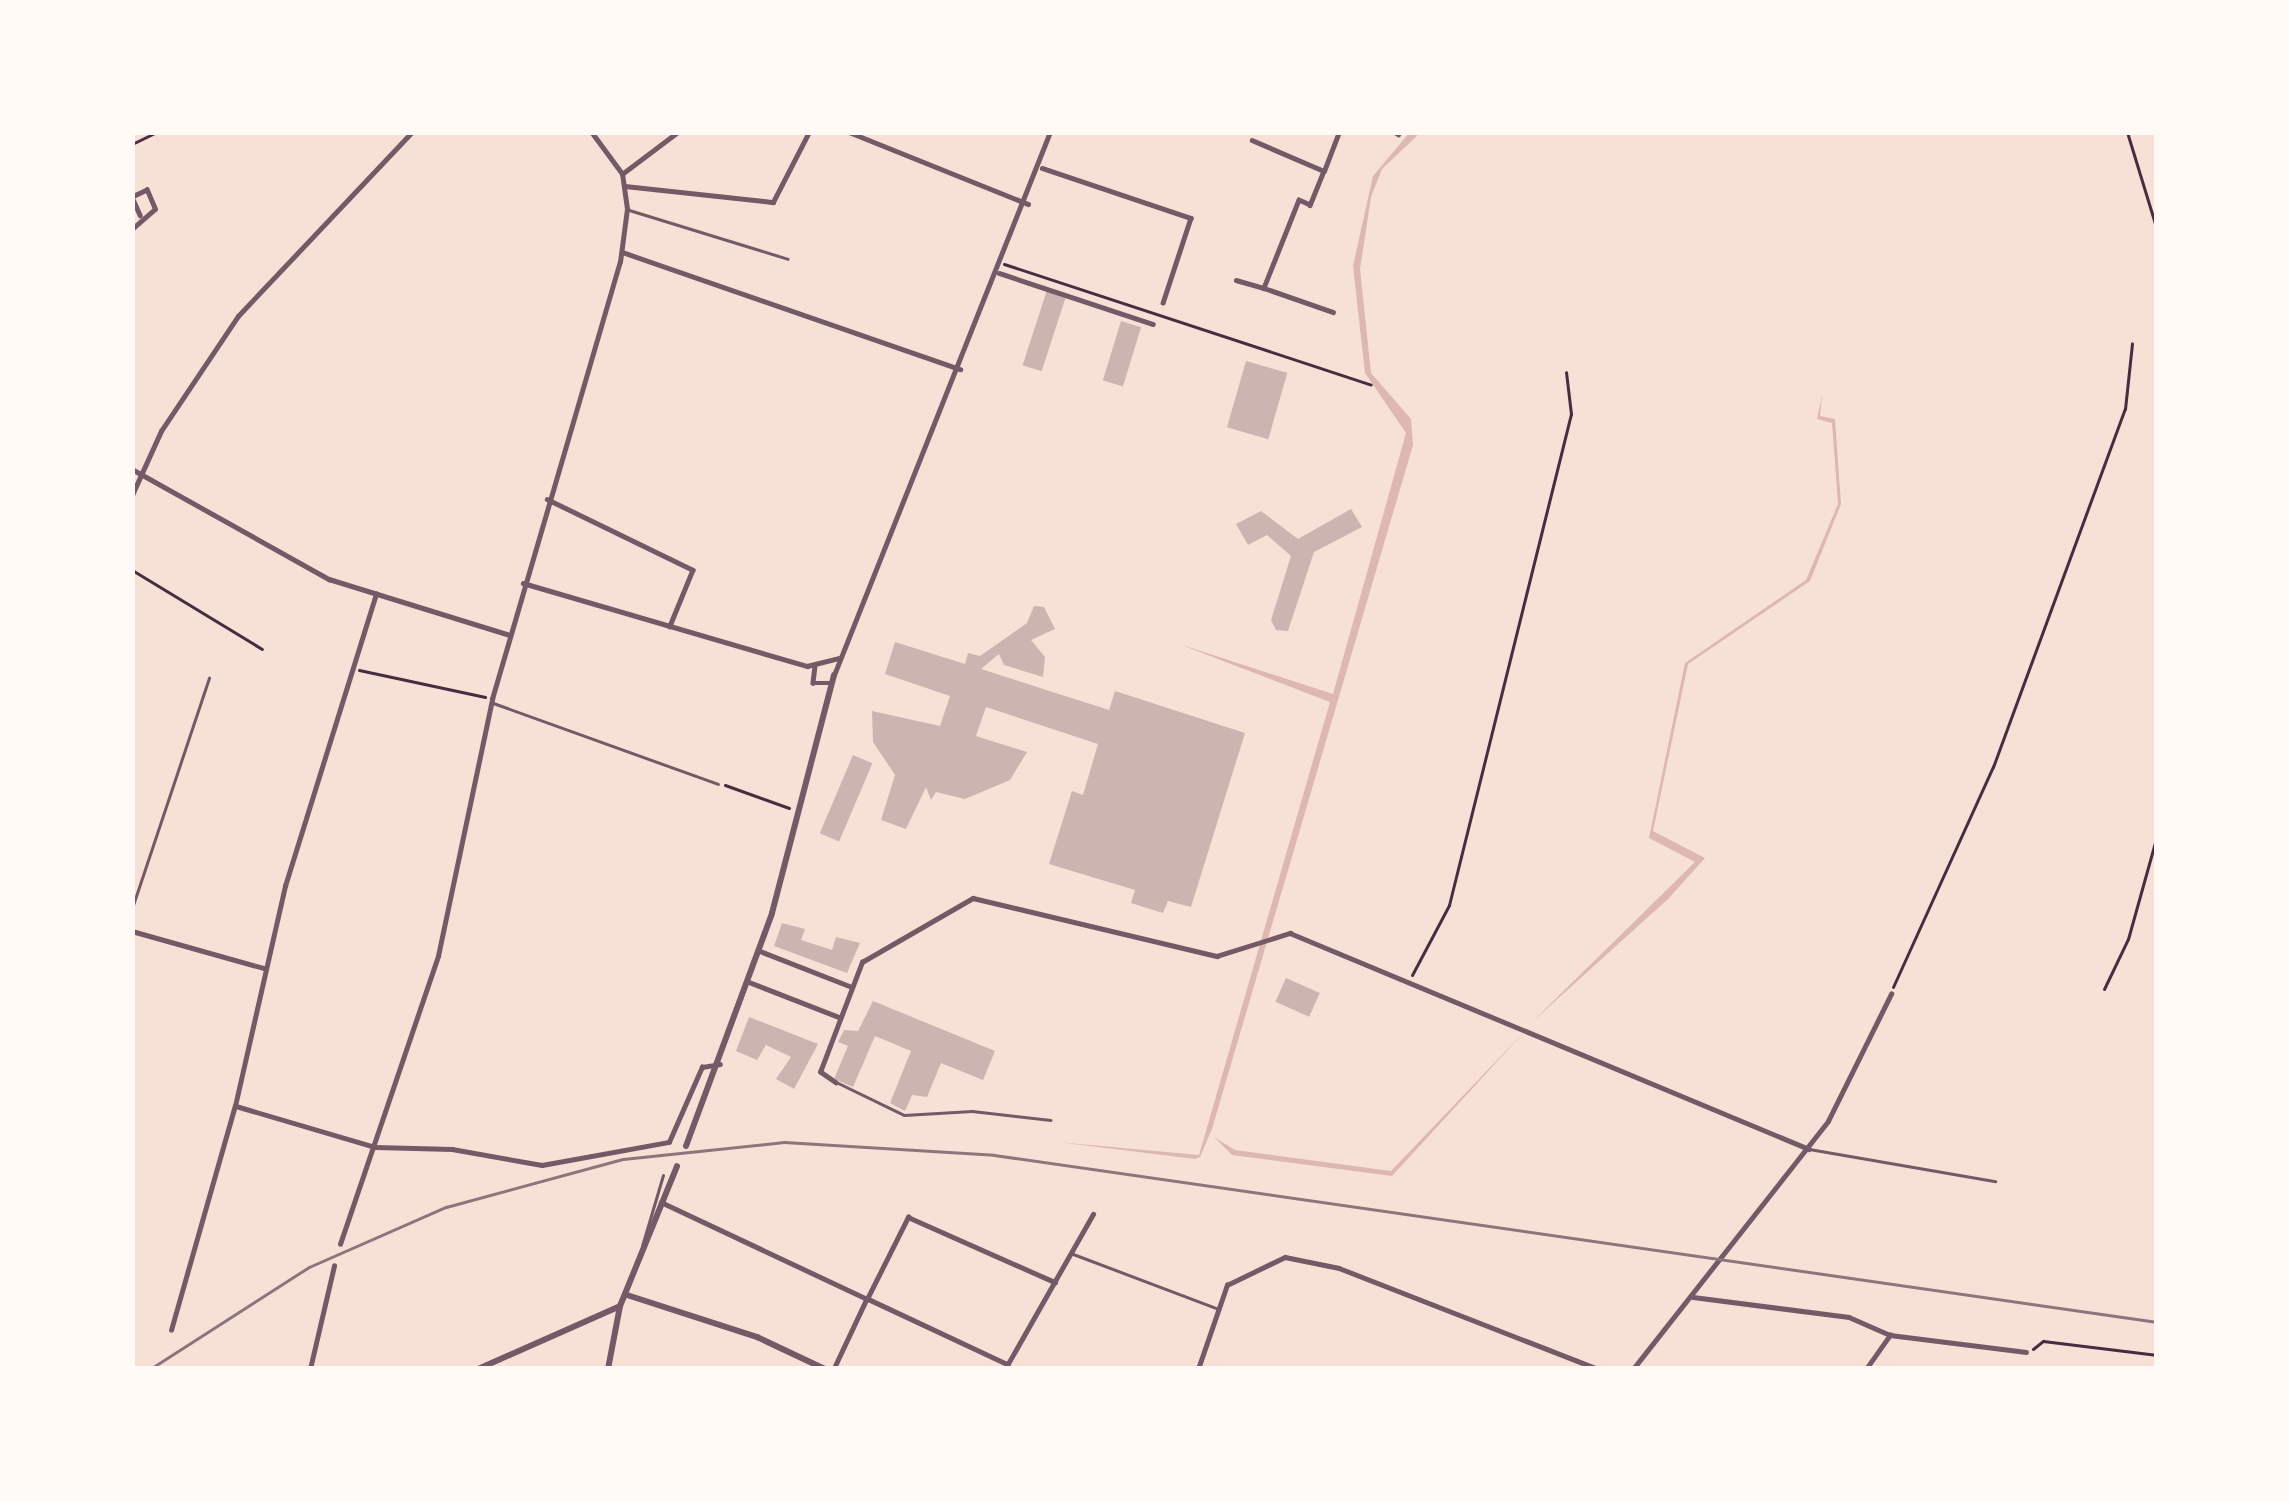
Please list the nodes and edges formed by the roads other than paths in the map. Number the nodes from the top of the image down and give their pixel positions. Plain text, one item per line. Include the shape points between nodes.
1 (412, 132) edge
2 (591, 132) edge
3 (678, 132) edge
4 (809, 132) edge
5 (849, 132) edge
6 (1050, 132) edge
7 (1339, 132) edge
8 (1252, 140) dead end
9 (1039, 167) junction
10 (1324, 171) junction
11 (622, 174) junction
12 (625, 186) junction
13 (1028, 203) junction
14 (627, 209) junction
15 (140, 215) dead end
16 (132, 229) edge
17 (622, 252) junction
18 (788, 259) dead end
19 (999, 273) junction
20 (1237, 280) dead end
21 (1264, 288) junction
22 (1163, 303) dead end
23 (1333, 312) dead end
24 (1153, 324) dead end
25 (960, 369) junction
26 (136, 470) edge
27 (132, 495) edge
28 (546, 498) junction
29 (524, 583) junction
30 (376, 594) junction
31 (670, 626) junction
32 (510, 635) junction
33 (838, 658) junction
34 (800, 664) junction
35 (826, 664) junction
36 (815, 666) junction
37 (811, 676) junction
38 (209, 678) dead end
39 (832, 678) junction
40 (818, 686) junction
41 (825, 699) junction
42 (492, 701) junction
43 (718, 784) road end
44 (132, 908) edge
45 (132, 931) edge
46 (760, 951) junction
47 (264, 968) junction
48 (749, 982) junction
49 (852, 987) junction
50 (1891, 994) road end
51 (840, 1017) junction
52 (720, 1064) junction
53 (836, 1082) joint
54 (235, 1106) junction
55 (1050, 1120) dead end
56 (686, 1146) dead end
57 (375, 1147) junction
58 (1809, 1149) junction
59 (677, 1166) dead end
60 (663, 1175) dead end
61 (1995, 1181) dead end
62 (661, 1202) junction
63 (1094, 1214) dead end
64 (340, 1244) dead end
65 (642, 1246) junction
66 (1072, 1253) junction
67 (334, 1266) dead end
68 (1055, 1282) junction
69 (627, 1295) junction
70 (1693, 1297) junction
71 (867, 1299) junction
72 (620, 1306) junction
73 (1217, 1309) junction
74 (170, 1330) dead end
75 (1890, 1335) junction
76 (2026, 1352) road end
77 (1006, 1367) edge
78 (310, 1369) edge
79 (478, 1369) edge
80 (608, 1369) edge
81 (825, 1369) edge
82 (834, 1369) edge
83 (1198, 1369) edge
84 (1598, 1369) edge
85 (1633, 1369) edge
86 (1866, 1369) edge

1 - 26 street via 238,316
2 - 11 street
3 - 11 street
4 - 12 street via 773,202
5 - 13 street
6 - 9 street
7 - 10 street
8 - 10 street
9 - 13 street
9 - 22 street via 1191,218
10 - 21 street via 1310,205 1299,200
11 - 12 street
12 - 14 street
13 - 19 street
14 - 17 street
14 - 18 lane
15 - 16 street
17 - 25 street
17 - 28 street
19 - 24 street
19 - 25 street
20 - 21 street
21 - 23 street
25 - 33 street
26 - 27 street
26 - 30 street via 329,578
28 - 29 street
28 - 31 street via 693,570
29 - 31 street
29 - 32 street
30 - 32 street
30 - 47 street
31 - 34 street
32 - 42 street
33 - 35 street
33 - 39 street
34 - 36 street
34 - 37 street
35 - 36 street
35 - 39 street
36 - 37 street
37 - 40 street
38 - 44 lane
39 - 40 street
39 - 41 street
40 - 41 street
41 - 46 street
42 - 43 lane
42 - 57 street via 438,956
45 - 47 street
46 - 48 street
46 - 49 street
47 - 54 street
48 - 51 street
48 - 52 street
49 - 51 street
49 - 58 street via 862,962 974,898 1217,956 1290,933
50 - 58 street
51 - 53 street via 820,1072
52 - 56 street
52 - 57 street via 702,1067 676,1136 664,1144 542,1165 452,1149
53 - 55 lane via 904,1114
54 - 57 street
54 - 74 street
57 - 64 street
58 - 61 lane
58 - 70 street
59 - 62 street
60 - 65 lane via 639,1234
62 - 65 street
62 - 71 street
63 - 66 street
65 - 69 street
66 - 68 street
66 - 73 lane
67 - 78 street
68 - 71 street via 908,1217
68 - 77 street
69 - 72 street
69 - 81 street via 758,1337
70 - 75 street via 1849,1317
70 - 85 street
71 - 77 street
71 - 82 street
72 - 79 street
72 - 80 street
73 - 83 street
73 - 84 street via 1232,1278 1299,1257
75 - 76 street
75 - 86 street

